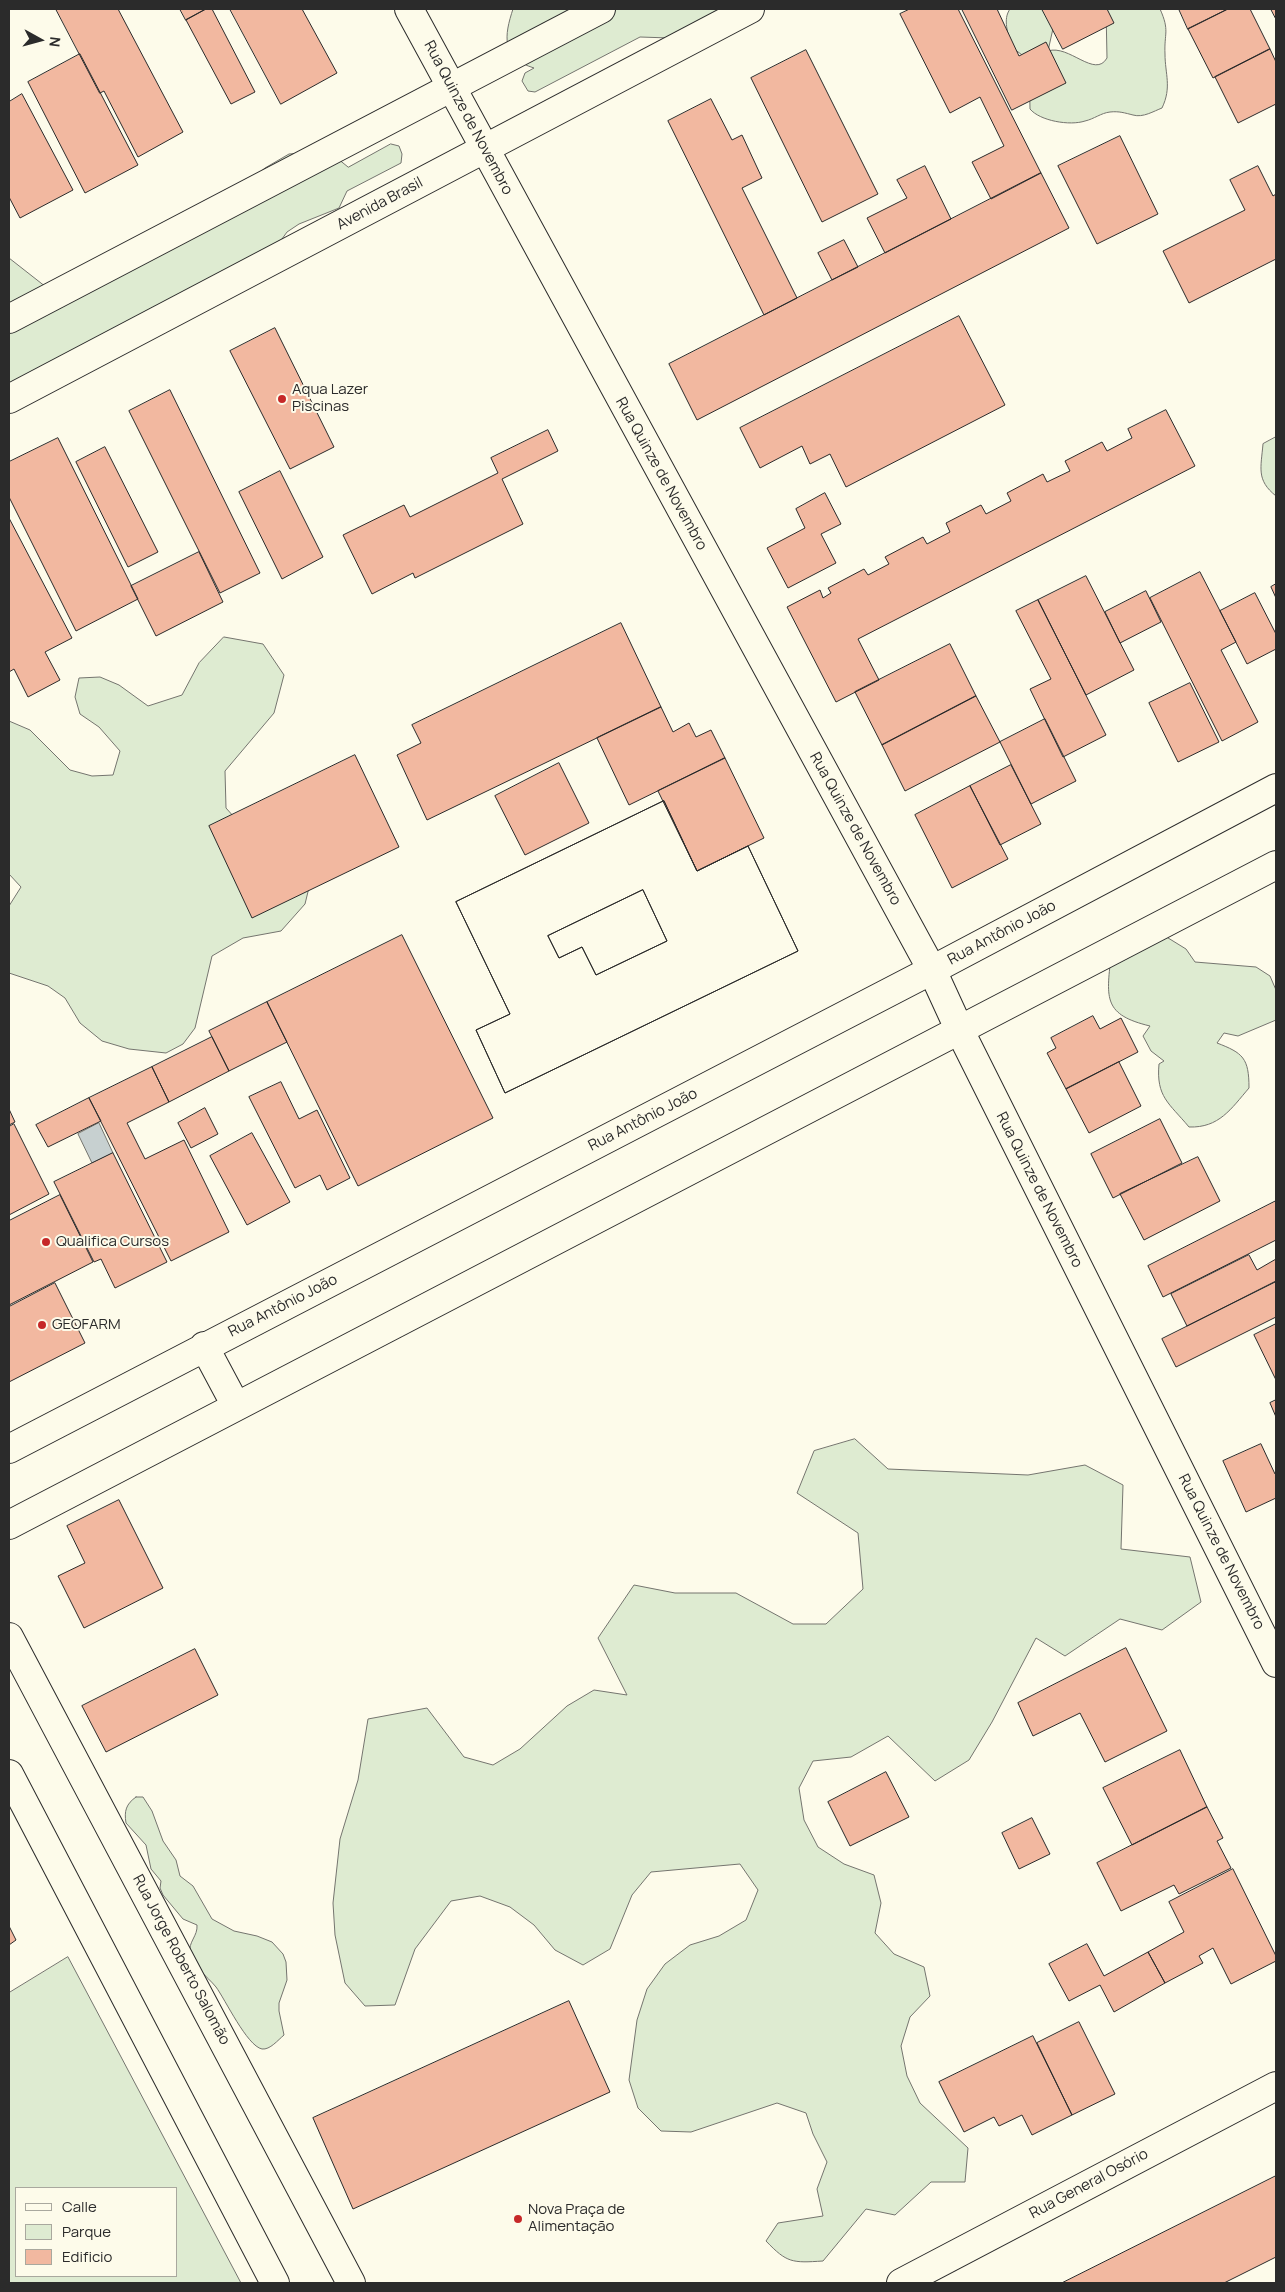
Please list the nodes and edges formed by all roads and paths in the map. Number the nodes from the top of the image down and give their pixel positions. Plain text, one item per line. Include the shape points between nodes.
1 (409, 9) edge
2 (601, 9) edge
3 (750, 9) edge
4 (451, 88) junction
5 (484, 149) junction
6 (9, 319) edge
7 (9, 399) edge
8 (1276, 788) edge
9 (1276, 864) edge
10 (932, 970) junction
11 (960, 1031) junction
12 (204, 1346) junction
13 (236, 1406) junction
14 (9, 1450) edge
15 (9, 1525) edge
16 (9, 1637) edge
17 (1276, 1663) edge
18 (9, 1774) edge
19 (1276, 2086) edge
20 (275, 2283) edge
21 (351, 2283) edge
22 (901, 2283) edge

1 - 4 main road, Rua Quinze de Novembro
2 - 4 main road
3 - 5 main road, Avenida Brasil
4 - 5 main road, Rua Quinze de Novembro
4 - 6 main road
5 - 7 main road, Avenida Brasil
5 - 10 main road, Rua Quinze de Novembro
8 - 10 main road, Rua Antônio João
9 - 11 main road
10 - 11 main road, Rua Quinze de Novembro
10 - 12 main road, Rua Antônio João
11 - 13 main road
11 - 17 main road, Rua Quinze de Novembro
12 - 13 main road
12 - 14 main road, Rua Antônio João
13 - 15 main road
16 - 21 main road, Rua Jorge Roberto Salomão
18 - 20 main road
19 - 22 main road, Rua General Osório

